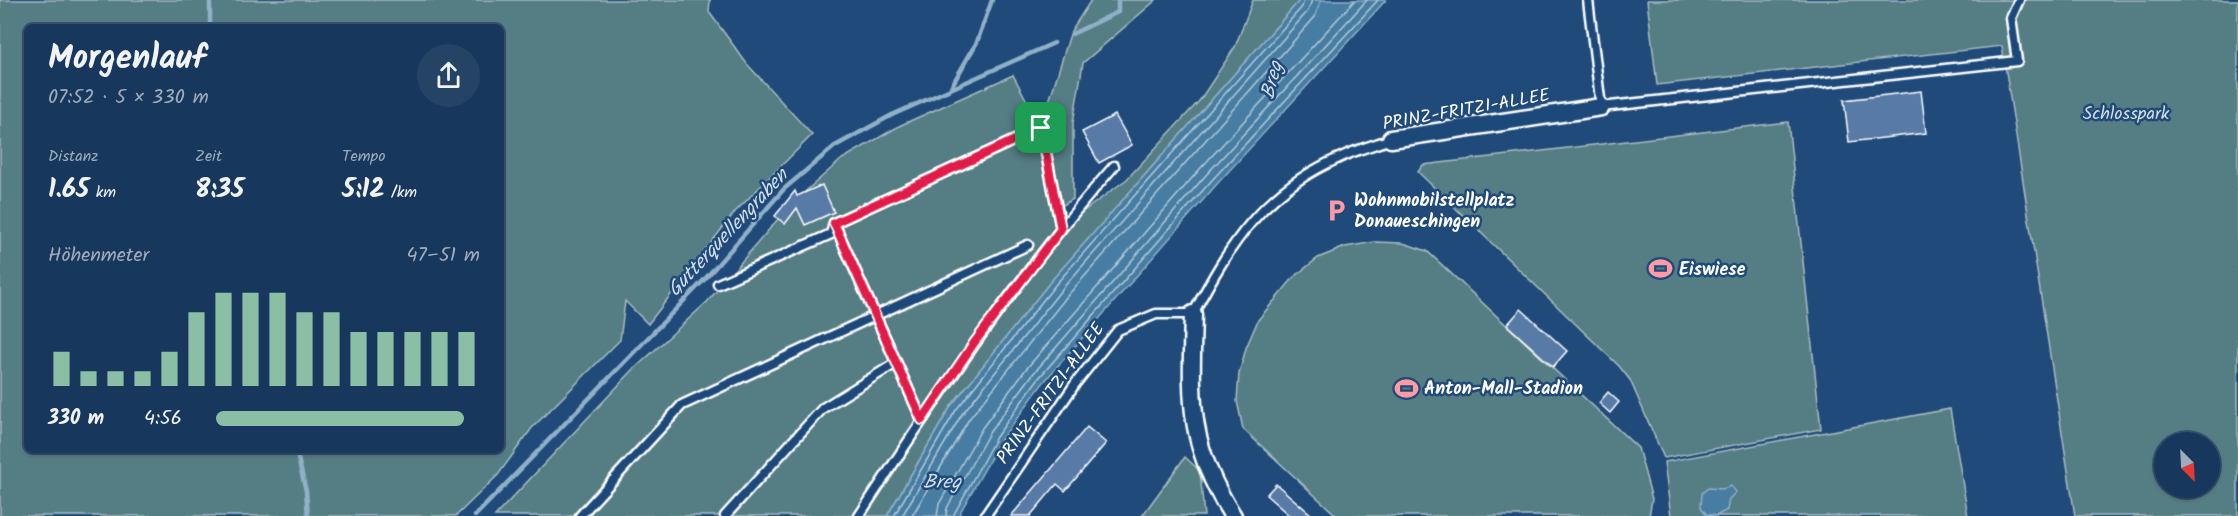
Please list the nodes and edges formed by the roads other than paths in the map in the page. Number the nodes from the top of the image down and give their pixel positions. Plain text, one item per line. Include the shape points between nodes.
1 (1588, 0) edge
2 (2019, 0) edge
3 (1601, 107) junction
4 (1391, 139) joint
5 (1114, 166) dead end
6 (834, 223) junction
7 (1061, 229) junction
8 (1028, 245) dead end
9 (718, 284) dead end
10 (1193, 314) junction
11 (875, 315) junction
12 (896, 363) junction
13 (922, 420) junction
14 (580, 516) edge
15 (725, 516) edge
16 (859, 516) edge
17 (986, 516) edge
18 (1233, 516) edge

1 - 3 lane
2 - 3 lane, PRINZ-FRITZI-ALLEE via 2011,18 2017,61
3 - 4 street, PRINZ-FRITZI-ALLEE
4 - 10 lane, PRINZ-FRITZI-ALLEE via 1338,158 1287,188 1245,228
5 - 7 lane
6 - 7 lane via 1041,128
6 - 9 lane via 831,234
6 - 11 lane
7 - 13 lane via 974,343
8 - 11 lane
10 - 17 lane, PRINZ-FRITZI-ALLEE via 1156,314 1118,330
10 - 18 street via 1193,424 1202,459
11 - 12 lane
11 - 14 lane via 682,405
12 - 13 lane
12 - 15 lane via 823,408
13 - 16 lane

